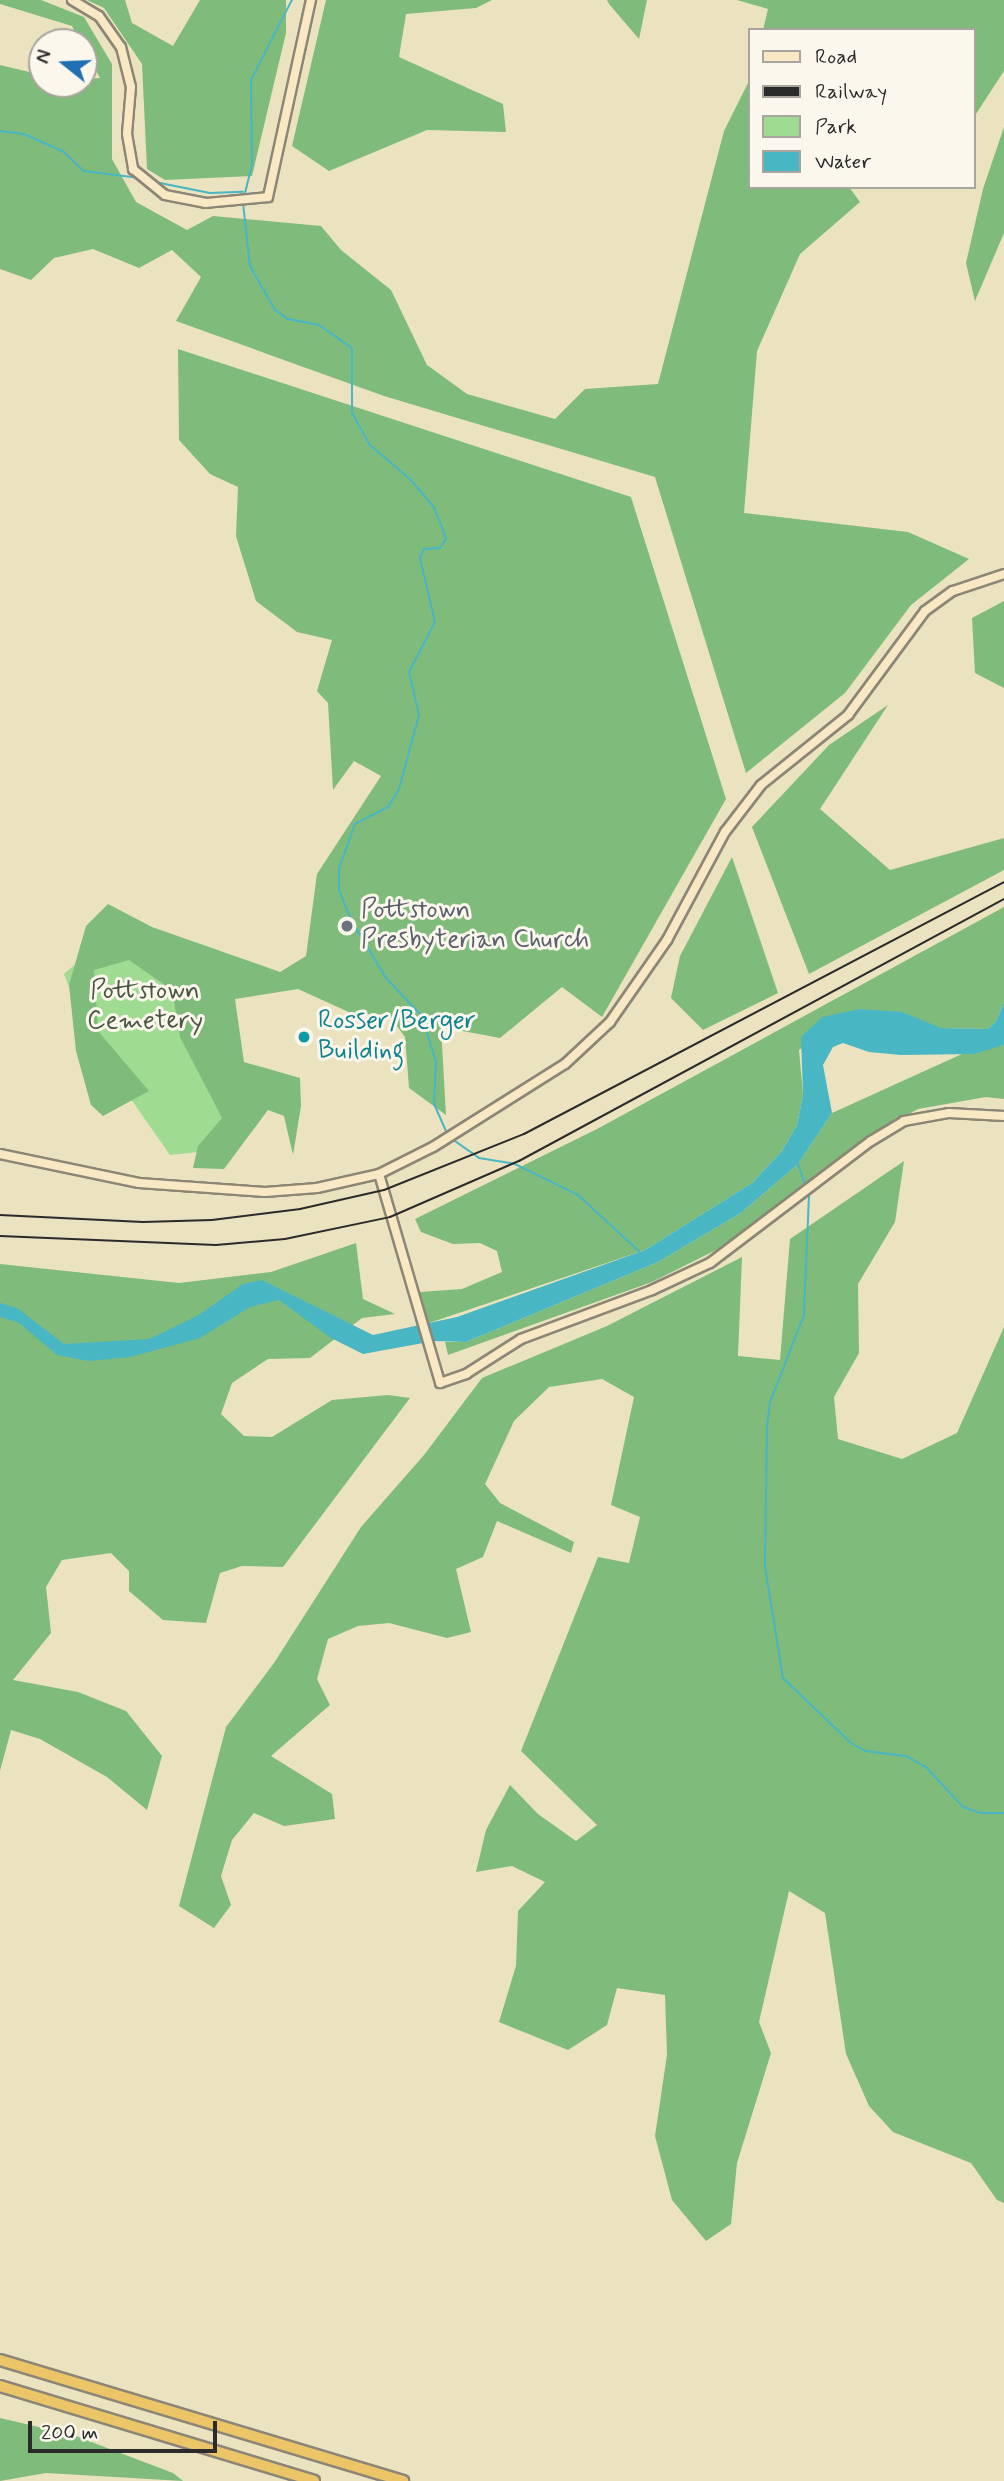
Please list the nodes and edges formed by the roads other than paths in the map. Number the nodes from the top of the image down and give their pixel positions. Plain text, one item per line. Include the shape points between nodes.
1 (72, 0) edge
2 (311, 0) edge
3 (1004, 574) edge
4 (1004, 1116) edge
5 (0, 1154) edge
6 (379, 1174) junction
7 (3, 2361) edge
8 (0, 2387) edge
9 (314, 2481) edge
10 (403, 2481) edge

1 - 2 main road via 99,16 121,47 131,87 127,134 133,169 165,195 206,203 268,197
3 - 6 main road via 953,591 925,611 848,715 761,785 725,832 642,982 610,1022 565,1064 433,1147
4 - 6 main road via 949,1113 904,1121 710,1263 521,1339 466,1374 440,1383
5 - 6 main road via 139,1183 228,1192 292,1192
7 - 10 highway
8 - 9 highway

